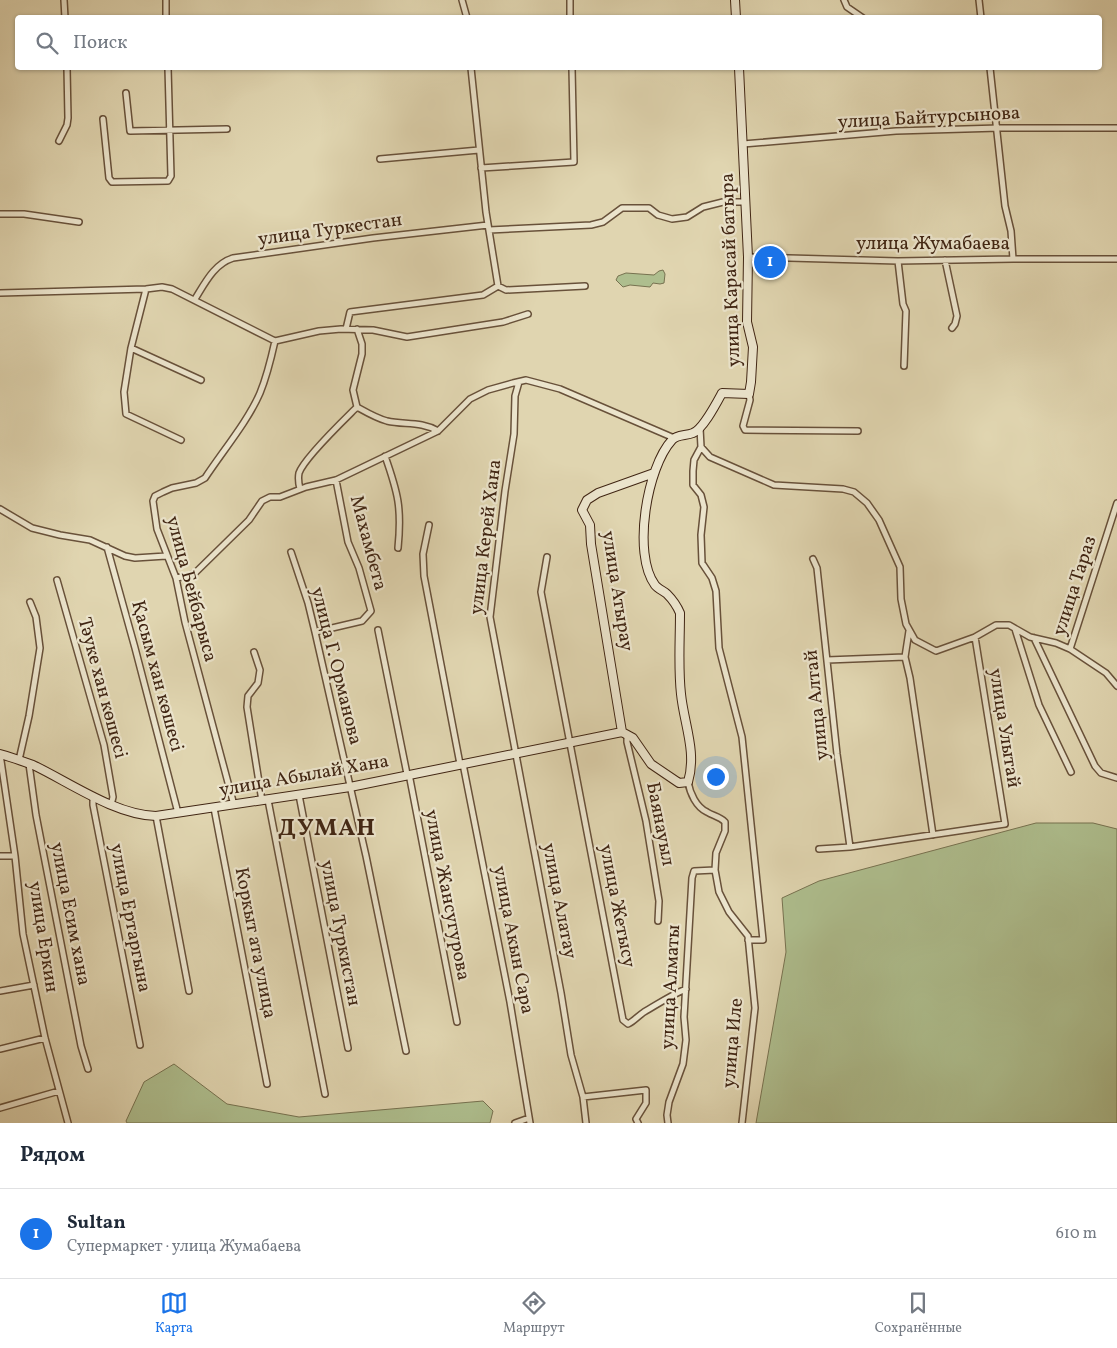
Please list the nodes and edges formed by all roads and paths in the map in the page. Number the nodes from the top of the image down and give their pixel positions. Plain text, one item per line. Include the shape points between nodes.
1 (64, 0) edge
2 (166, 0) edge
3 (462, 0) edge
4 (570, 0) edge
5 (736, 0) edge
6 (844, 0) edge
7 (979, 0) edge
8 (65, 15) edge
9 (166, 15) edge
10 (466, 15) edge
11 (570, 15) edge
12 (736, 15) edge
13 (859, 15) edge
14 (981, 15) edge
15 (67, 70) edge
16 (168, 70) edge
17 (471, 70) edge
18 (572, 70) edge
19 (739, 70) edge
20 (990, 70) edge
21 (126, 93) dead end
22 (103, 119) dead end
23 (227, 128) dead end
24 (997, 128) junction
25 (1117, 128) edge
26 (170, 130) junction
27 (59, 141) dead end
28 (743, 144) junction
29 (479, 150) junction
30 (380, 159) dead end
31 (481, 168) junction
32 (745, 202) junction
33 (0, 214) edge
34 (79, 222) dead end
35 (489, 228) junction
36 (748, 257) junction
37 (1013, 258) junction
38 (1117, 259) edge
39 (945, 260) junction
40 (898, 261) junction
41 (498, 286) junction
42 (585, 286) dead end
43 (146, 289) junction
44 (0, 293) edge
45 (195, 299) junction
46 (528, 314) dead end
47 (952, 328) dead end
48 (346, 329) junction
49 (357, 329) junction
50 (275, 341) junction
51 (131, 348) junction
52 (904, 366) dead end
53 (201, 380) dead end
54 (519, 382) junction
55 (748, 394) junction
56 (357, 407) junction
57 (700, 428) junction
58 (438, 431) junction
59 (858, 431) dead end
60 (674, 438) junction
61 (181, 440) dead end
62 (700, 447) junction
63 (385, 456) junction
64 (654, 473) junction
65 (336, 480) junction
66 (300, 489) junction
67 (1117, 503) edge
68 (0, 509) edge
69 (429, 525) dead end
70 (107, 547) junction
71 (398, 548) dead end
72 (291, 552) dead end
73 (166, 556) junction
74 (547, 557) dead end
75 (813, 559) dead end
76 (176, 578) junction
77 (58, 580) dead end
78 (30, 602) dead end
79 (1015, 629) junction
80 (378, 630) dead end
81 (909, 630) junction
82 (315, 632) junction
83 (975, 637) junction
84 (1034, 638) junction
85 (1070, 649) junction
86 (254, 652) dead end
87 (905, 657) junction
88 (827, 660) junction
89 (1117, 686) edge
90 (625, 733) junction
91 (570, 743) junction
92 (0, 754) edge
93 (515, 754) junction
94 (19, 760) junction
95 (29, 764) junction
96 (462, 764) junction
97 (1071, 772) dead end
98 (408, 774) junction
99 (1117, 778) edge
100 (688, 782) junction
101 (350, 787) junction
102 (299, 795) junction
103 (93, 796) junction
104 (265, 800) junction
105 (0, 804) edge
106 (7, 804) junction
107 (111, 804) junction
108 (234, 805) junction
109 (214, 808) junction
110 (178, 813) junction
111 (156, 816) junction
112 (933, 835) junction
113 (850, 847) junction
114 (819, 849) dead end
115 (0, 856) edge
116 (16, 856) junction
117 (715, 870) junction
118 (658, 921) dead end
119 (748, 940) junction
120 (34, 986) junction
121 (686, 989) junction
122 (0, 991) edge
123 (189, 991) dead end
124 (457, 1022) dead end
125 (45, 1038) junction
126 (140, 1045) dead end
127 (348, 1048) dead end
128 (0, 1049) edge
129 (406, 1052) dead end
130 (88, 1069) dead end
131 (267, 1084) dead end
132 (58, 1091) junction
133 (325, 1094) dead end
134 (583, 1097) junction
135 (0, 1108) edge
136 (530, 1121) edge
137 (68, 1123) edge
138 (515, 1123) edge
139 (586, 1123) edge
140 (638, 1123) edge
141 (668, 1123) edge
142 (742, 1123) edge

1 - 8 street
2 - 9 street
3 - 10 street
4 - 11 street
5 - 12 street
6 - 13 street
7 - 14 street
15 - 27 street via 68,118
16 - 26 street
17 - 29 street
18 - 31 street via 574,162
19 - 28 street, улица Карасай батыра
20 - 24 street
21 - 26 street via 130,131
22 - 26 street via 109,178 116,183 168,181 172,176
23 - 26 street
24 - 25 street, улица Байтурсынова
24 - 28 street, улица Байтурсынова via 896,131
24 - 37 street
28 - 32 street, улица Карасай батыра
29 - 30 street
29 - 31 street
31 - 35 street
32 - 35 street, улица Туркестан via 723,202 703,207 688,217 672,219 658,216 649,208 622,208 603,222 591,225
32 - 36 street, улица Карасай батыра
33 - 34 street
35 - 41 street
35 - 45 street, улица Туркестан via 373,238 234,258 220,265
36 - 40 street, улица Жумабаева
36 - 55 street, улица Карасай батыра via 747,322 752,347
37 - 38 street, улица Жумабаева
37 - 39 street, улица Жумабаева
39 - 40 street, улица Жумабаева
39 - 47 street via 956,316
40 - 52 street via 906,311
41 - 42 street via 506,290
41 - 48 street via 483,295 350,312
43 - 44 street
43 - 45 street via 172,288
43 - 51 street
45 - 50 street
46 - 49 street via 503,322 407,337
48 - 49 street
48 - 50 street via 319,331
49 - 56 street via 362,344 353,390
50 - 73 street, улица Бейбарыса via 260,395 204,478 155,496 157,529
51 - 53 street
51 - 61 street via 124,392 126,414
54 - 58 street via 488,390 470,399
54 - 60 street via 526,380 560,389
54 - 93 street, улица Керей Хана via 490,617
55 - 57 street, улица Карасай батыра via 722,393
55 - 59 street via 745,430
56 - 58 street via 384,420 410,422
56 - 66 street via 306,462 299,474
57 - 60 street via 694,433
57 - 62 street
58 - 63 street
60 - 64 street
62 - 81 street via 710,457 774,485 843,489 854,492 867,503 879,520 900,567 902,599
62 - 119 street via 694,460 693,485 701,495 704,507 702,563 716,591 719,648 742,738 752,826 762,940
63 - 65 street
63 - 71 street via 399,504
64 - 90 street, улица Атырау via 598,493 587,500 582,510 590,525
64 - 100 street via 644,520 644,546 648,571 655,586 667,594 680,613 681,694 692,770
65 - 66 street
65 - 82 street, Махамбета via 348,542 372,612 362,621
66 - 76 street via 262,501 249,520 196,572
67 - 85 street, улица Тараз
68 - 70 street via 32,528 90,540
69 - 96 street, улица Акын Сара via 423,554 424,576
70 - 73 street via 135,558
70 - 110 street, Қасым хан көшесі
72 - 82 street, улица Г. Орманова
73 - 76 street, улица Бейбарыса
74 - 91 street via 541,592
75 - 88 street, улица Алтай via 817,568
76 - 108 street, улица Бейбарыса
77 - 107 street, Тәуке хан көшесі via 104,745 113,797
78 - 94 street via 36,616 40,648
79 - 83 street via 996,625
79 - 84 street
79 - 97 street via 1040,705
80 - 98 street, улица Жансугурова
81 - 83 street via 915,640 936,651
81 - 87 street
82 - 101 street, улица Г. Орманова
83 - 112 street, улица Улытай via 1005,824
84 - 85 street
84 - 99 street via 1094,766 1101,773
85 - 89 street via 1106,673
86 - 104 street via 260,670 258,683 248,696 247,707
87 - 88 street
87 - 112 street
88 - 113 street, улица Алтай
90 - 91 street, улица Абылай Хана
90 - 100 street via 633,738 651,764 679,783
90 - 118 street, Баянауыл via 647,830
91 - 93 street, улица Абылай Хана
91 - 121 street, улица Жетысу via 624,1020 628,1024 633,1022 668,997
92 - 94 street, улица Абылай Хана
92 - 106 street, улица Еркин
93 - 96 street, улица Абылай Хана
93 - 134 street, улица Алатау via 571,1055
94 - 95 street, улица Абылай Хана
95 - 103 street, улица Абылай Хана
95 - 130 street, улица Есим хана via 48,879
96 - 98 street, улица Абылай Хана
96 - 136 street, улица Акын Сара via 510,1002
98 - 101 street, улица Абылай Хана
98 - 124 street, улица Жансугурова
100 - 117 street, улица Иле via 697,804 724,822
101 - 102 street, улица Абылай Хана
101 - 129 street, улица Г. Орманова
102 - 104 street, улица Абылай Хана
102 - 127 street, улица Туркистан
103 - 107 street, улица Абылай Хана
103 - 126 street, улица Ертаргына
104 - 108 street, улица Абылай Хана
104 - 133 street
105 - 106 street
106 - 116 street, улица Еркин
107 - 111 street, улица Абылай Хана via 144,816
108 - 109 street, улица Абылай Хана
109 - 110 street, улица Абылай Хана
109 - 131 street, Коркыт ата улица
110 - 111 street, улица Абылай Хана
111 - 123 street
112 - 113 street
113 - 114 street
115 - 116 street
116 - 120 street, улица Еркин via 23,934
117 - 119 street, улица Иле via 719,892 728,912
117 - 121 street, улица Алматы via 694,871 692,878
119 - 142 street, улица Иле via 755,1008
120 - 122 street
120 - 125 street, улица Еркин
121 - 141 street, улица Алматы via 683,1064 669,1102
125 - 128 street
125 - 132 street, улица Еркин
132 - 135 street
132 - 137 street, улица Еркин
134 - 139 street, улица Алатау
134 - 140 street via 646,1090 646,1103 636,1119
136 - 138 street

